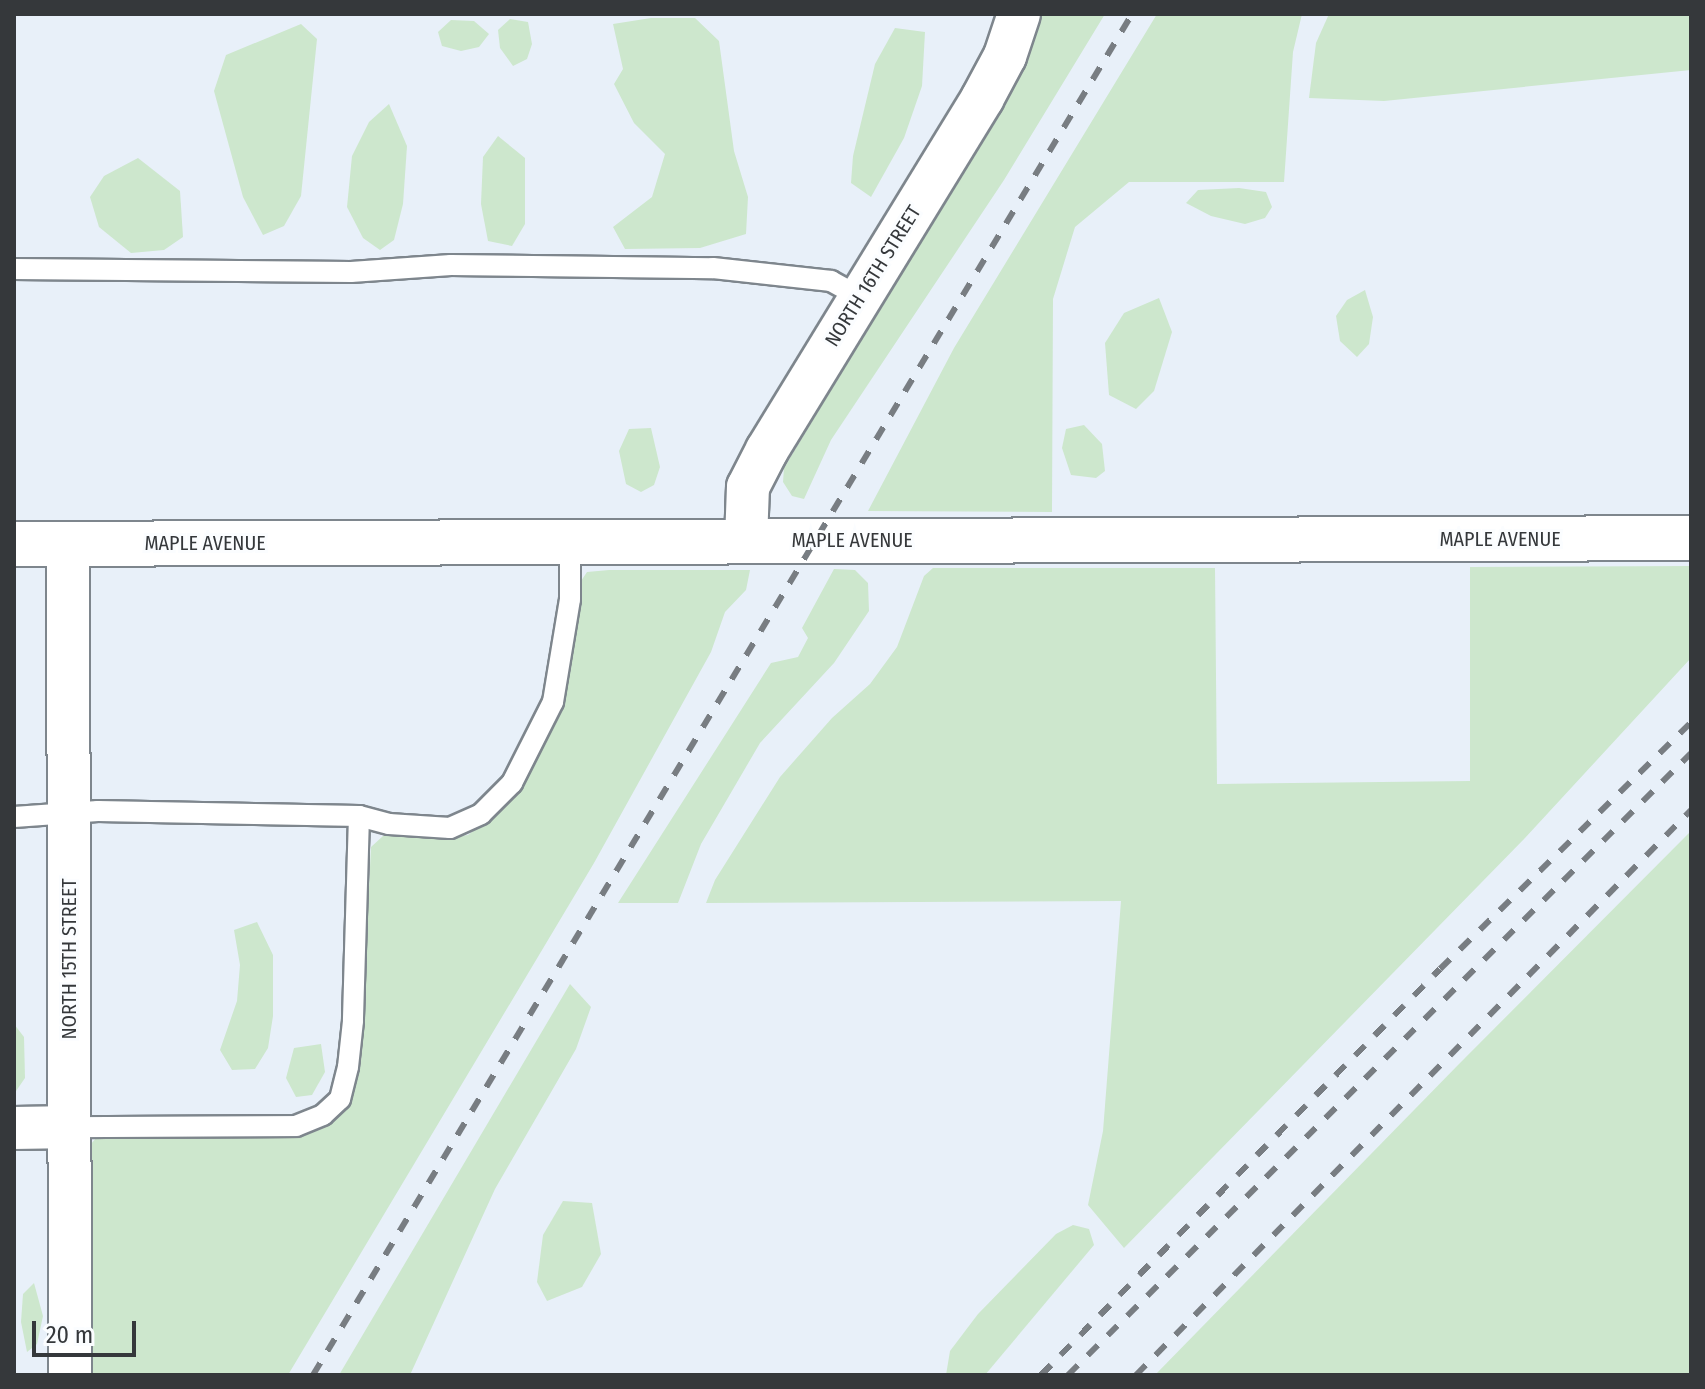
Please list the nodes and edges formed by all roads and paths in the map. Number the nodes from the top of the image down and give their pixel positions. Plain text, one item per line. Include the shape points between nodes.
1 (1019, 14) edge
2 (14, 269) edge
3 (860, 297) junction
4 (1691, 538) edge
5 (746, 541) junction
6 (570, 542) junction
7 (14, 544) edge
8 (68, 544) junction
9 (70, 814) junction
10 (359, 816) junction
11 (14, 817) edge
12 (69, 1127) junction
13 (14, 1128) edge
14 (70, 1375) edge

1 - 3 street, NORTH 16TH STREET via 982,99
2 - 3 lane via 713,268 831,281
3 - 5 street, NORTH 16TH STREET via 748,487
4 - 5 main road, MAPLE AVENUE
5 - 6 main road, MAPLE AVENUE
6 - 8 main road, MAPLE AVENUE
6 - 10 lane via 570,599 553,702 512,783 481,814 450,828 389,824
7 - 8 main road, MAPLE AVENUE
8 - 9 street, NORTH 15TH STREET
9 - 10 lane
9 - 11 lane
9 - 12 street, NORTH 15TH STREET
10 - 12 lane via 353,1021 340,1099 323,1115 296,1126
12 - 13 street
12 - 14 street, NORTH 15TH STREET

